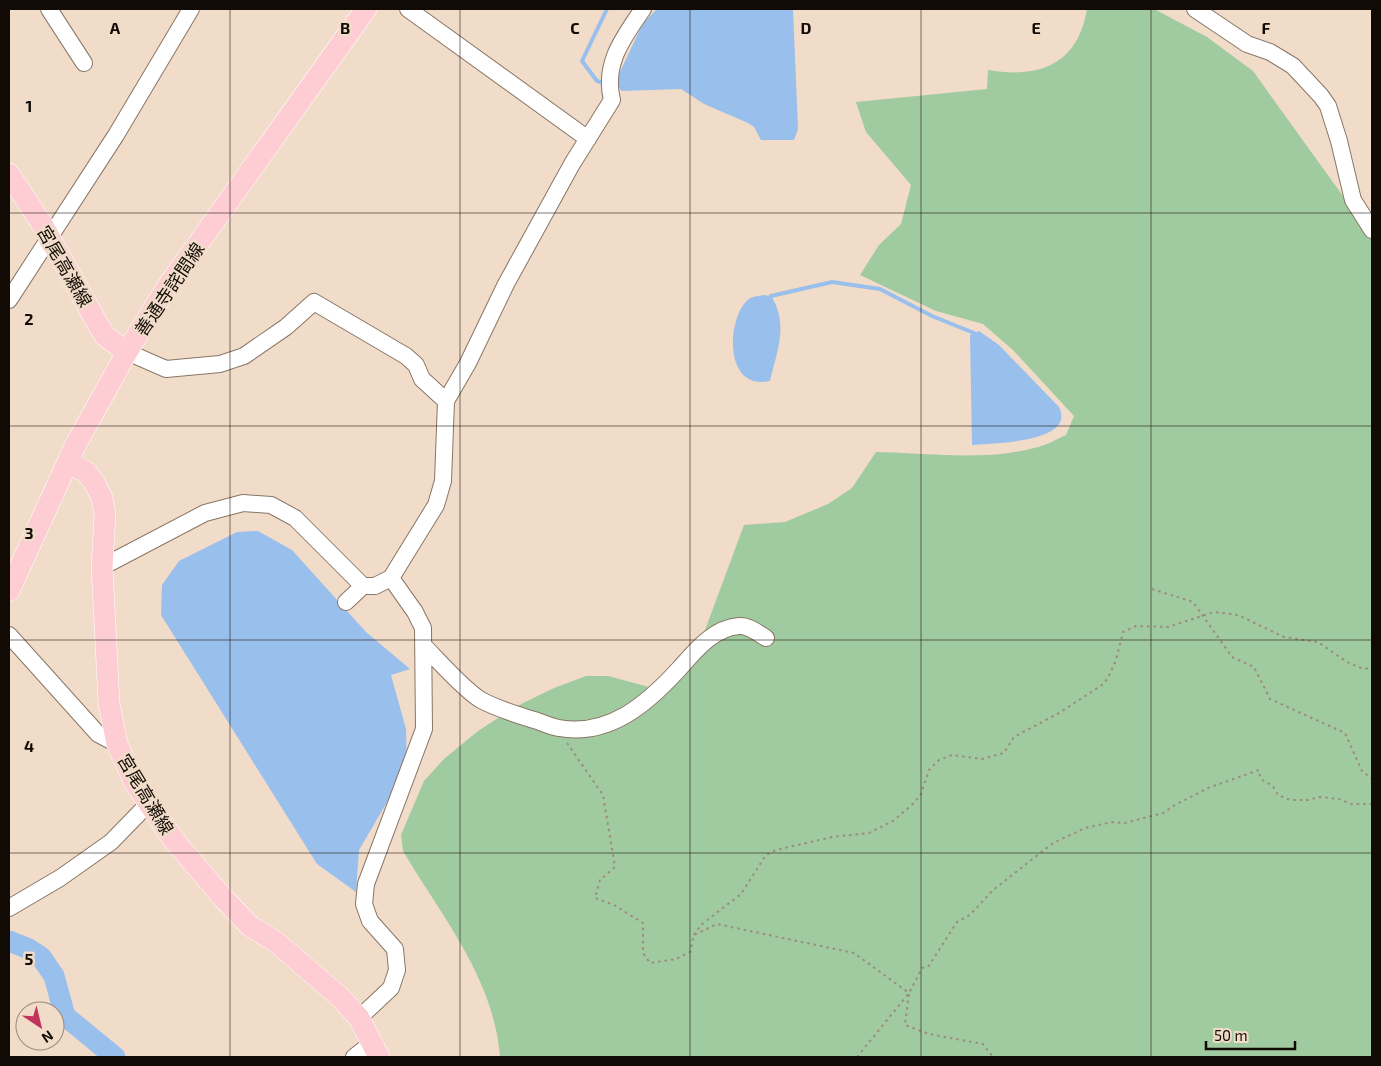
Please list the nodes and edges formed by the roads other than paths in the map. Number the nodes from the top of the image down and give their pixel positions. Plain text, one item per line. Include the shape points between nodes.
1 (49, 9) edge
2 (192, 9) edge
3 (366, 9) edge
4 (408, 9) edge
5 (643, 9) edge
6 (1195, 9) edge
7 (84, 63) dead end
8 (588, 139) junction
9 (9, 174) edge
10 (1372, 230) edge
11 (50, 237) junction
12 (9, 300) edge
13 (127, 352) junction
14 (446, 401) junction
15 (68, 462) junction
16 (102, 567) junction
17 (391, 578) junction
18 (363, 586) junction
19 (9, 591) edge
20 (346, 602) dead end
21 (9, 635) edge
22 (766, 638) dead end
23 (423, 645) junction
24 (117, 744) junction
25 (148, 804) junction
26 (9, 908) edge
27 (359, 1018) junction
28 (376, 1050) edge
29 (354, 1057) edge

1 - 7 street
2 - 11 street via 116,136
3 - 13 main road, 善通寺詫間線 via 168,286
4 - 8 street
5 - 8 street via 613,59 608,78 612,100
6 - 10 street via 1247,44 1270,52 1293,66 1321,96 1328,106 1340,142 1353,200
8 - 14 street via 506,284
9 - 11 main road, 宮尾高瀬線
11 - 12 street
11 - 13 main road, 宮尾高瀬線 via 105,336
13 - 14 street via 166,370 220,364 244,356 286,327 314,302 406,356 416,365 422,379
13 - 15 main road, 善通寺詫間線
14 - 17 street via 443,482 436,505
15 - 16 main road, 宮尾高瀬線 via 86,472 102,498 105,515
15 - 19 main road, 善通寺詫間線
16 - 18 street via 205,513 243,503 270,506 295,518
16 - 24 main road, 宮尾高瀬線 via 108,703
17 - 18 street via 375,586
17 - 23 street via 423,628
18 - 20 street
21 - 24 street via 98,734
22 - 23 street via 746,627 724,629 699,646 672,677 629,715 586,730 558,728 517,716 479,699
23 - 27 street via 424,729 366,884 364,904 370,921 395,949 397,970 391,988
24 - 25 main road, 宮尾高瀬線
25 - 26 street via 111,842 60,878
25 - 27 main road, 宮尾高瀬線 via 173,839 250,926 284,948
27 - 28 main road, 宮尾高瀬線
28 - 29 street

